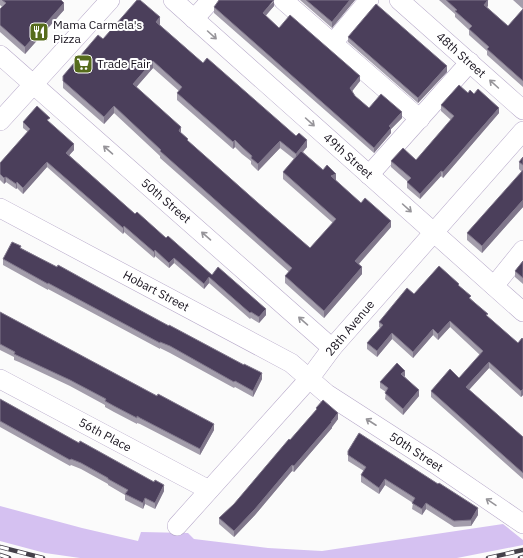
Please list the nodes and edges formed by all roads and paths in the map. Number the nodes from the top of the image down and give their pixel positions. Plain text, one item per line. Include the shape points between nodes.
1 (110, 0) edge
2 (173, 0) edge
3 (211, 0) edge
4 (283, 0) edge
5 (369, 0) edge
6 (399, 0) edge
7 (194, 19) junction
8 (333, 44) junction
9 (0, 55) edge
10 (470, 62) junction
11 (34, 85) junction
12 (523, 110) edge
13 (420, 119) junction
14 (0, 121) edge
15 (523, 131) edge
16 (369, 175) junction
17 (0, 208) edge
18 (433, 232) junction
19 (523, 250) edge
20 (494, 286) junction
21 (523, 312) edge
22 (332, 348) junction
23 (0, 379) edge
24 (309, 379) junction
25 (209, 490) junction
26 (523, 524) edge
27 (177, 526) dead end

1 - 11 street
2 - 7 street, 49th Street
3 - 7 street
4 - 8 street
5 - 8 street
6 - 10 street, 48th Street
7 -> 16 street, 49th Street
8 - 13 street
9 - 11 street, 50th Street
12 -> 10 street, 48th Street
10 - 13 street
11 - 14 street
22 -> 11 street, 50th Street
13 - 16 street
15 - 18 street, 28th Avenue
16 -> 18 street, 49th Street
17 - 24 street, Hobart Street via 291,363
18 - 20 street, 49th Street
18 - 22 street, 28th Avenue
19 - 20 street
20 - 21 street, 49th Street
22 - 24 street, 28th Avenue
23 - 25 street, 56th Place
24 - 25 street, 28th Avenue
26 -> 24 street, 50th Street via 327,394
25 - 27 street, 28th Avenue

